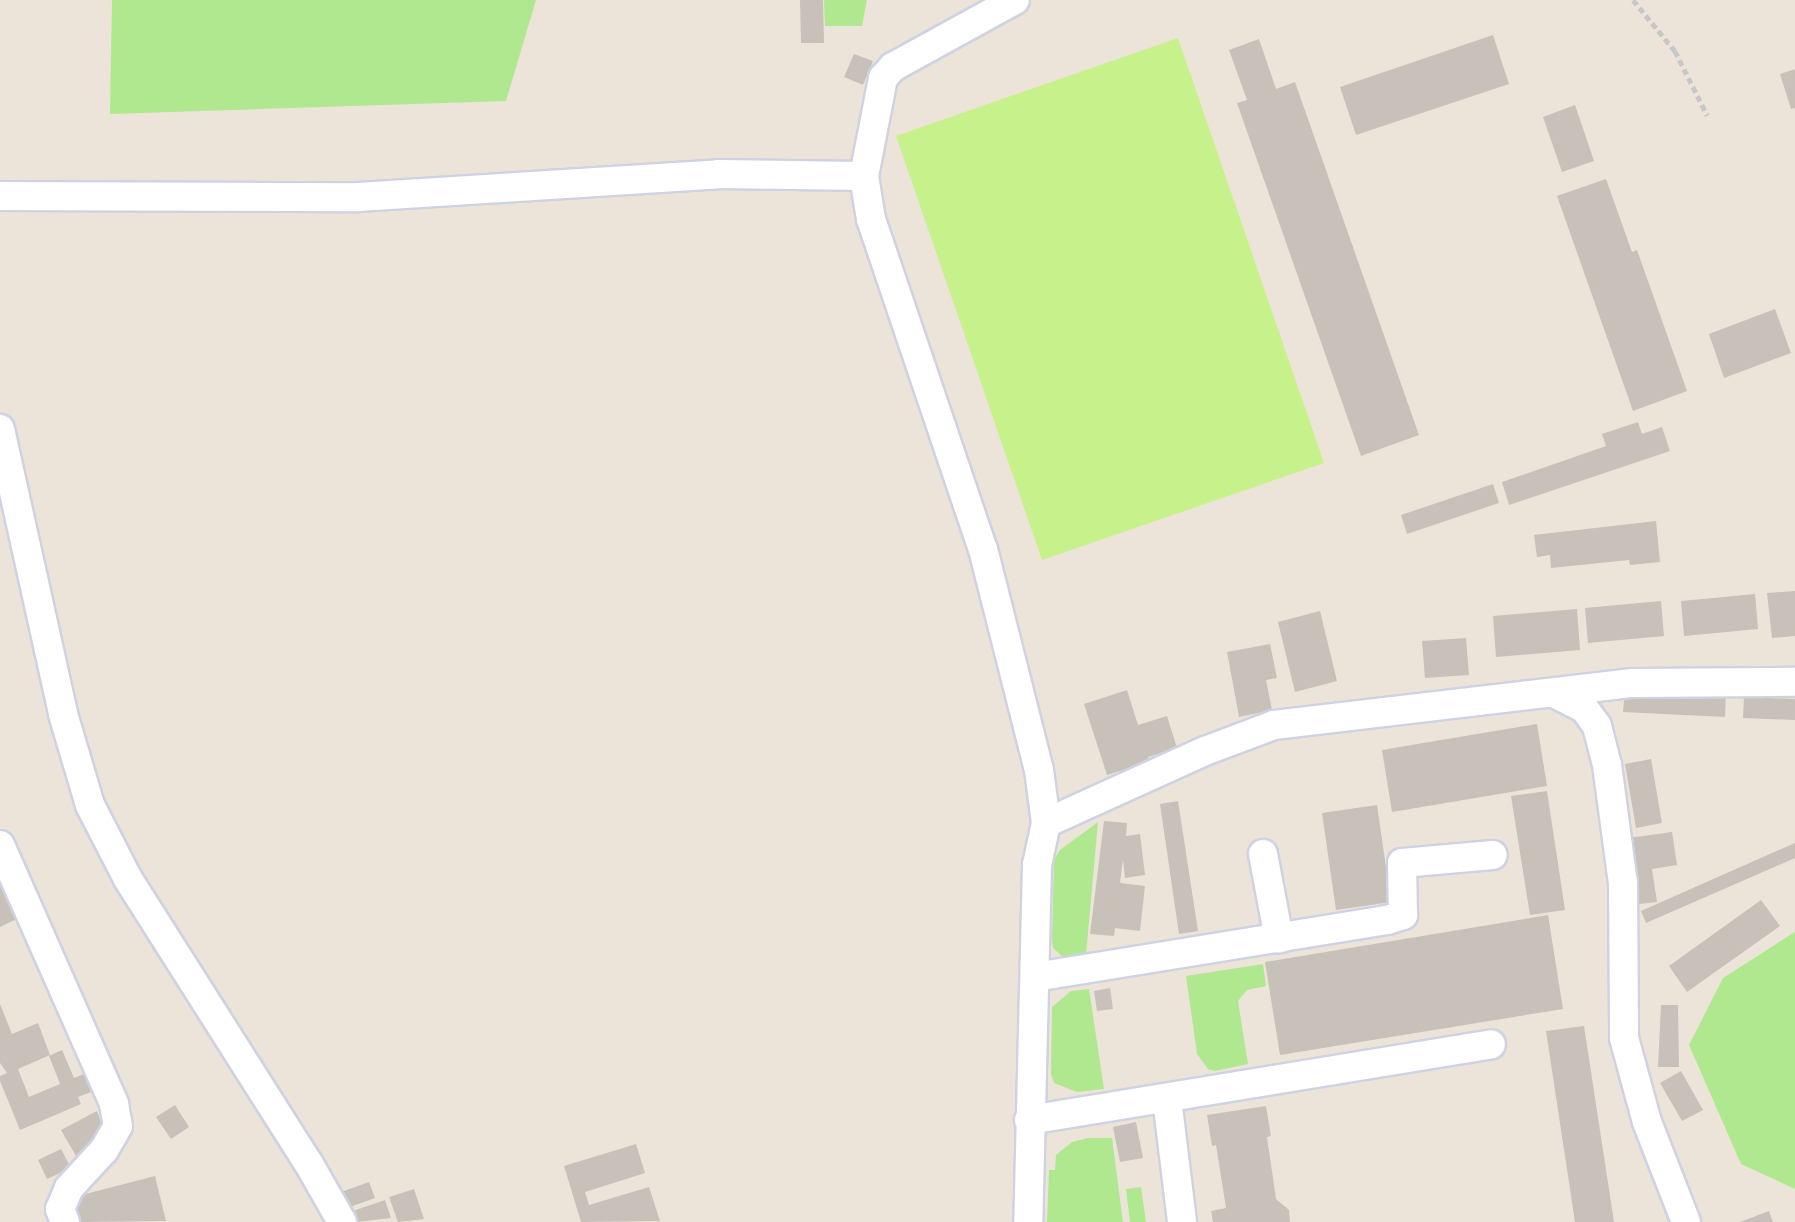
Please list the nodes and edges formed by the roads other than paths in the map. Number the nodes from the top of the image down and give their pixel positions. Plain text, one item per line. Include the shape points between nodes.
1 (1015, 0) edge
2 (864, 176) junction
3 (0, 196) edge
4 (0, 429) edge
5 (1795, 682) edge
6 (1554, 693) junction
7 (1046, 823) junction
8 (0, 845) edge
9 (1263, 854) dead end
10 (1493, 855) dead end
11 (1279, 939) junction
12 (1035, 977) junction
13 (1491, 1044) dead end
14 (1167, 1099) junction
15 (1029, 1120) junction
16 (65, 1222) edge
17 (342, 1222) edge
18 (1028, 1222) edge
19 (1182, 1222) edge
20 (1686, 1222) edge

1 - 2 street via 893,67 883,78
2 - 3 street via 704,175 358,197
2 - 7 street via 871,219 983,549 1039,770
4 - 17 street via 63,714 90,805 128,879
5 - 6 street via 1633,683
6 - 7 street via 1274,725
6 - 20 street via 1584,708 1597,726 1607,765 1623,883 1624,1038 1634,1085
7 - 12 street via 1037,865
8 - 16 street via 114,1104 118,1126 69,1188 60,1209
9 - 11 street
10 - 11 street via 1402,863 1403,915
11 - 12 street
12 - 15 street
13 - 14 street
14 - 15 street
14 - 19 street
15 - 18 street

